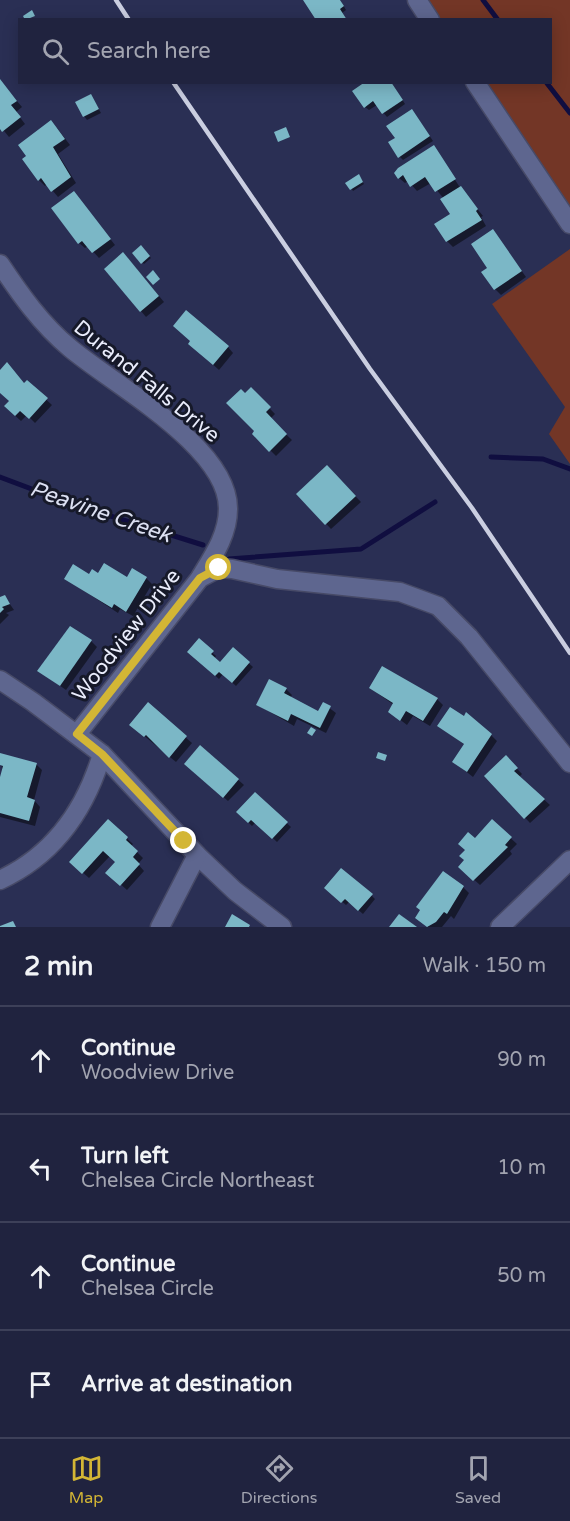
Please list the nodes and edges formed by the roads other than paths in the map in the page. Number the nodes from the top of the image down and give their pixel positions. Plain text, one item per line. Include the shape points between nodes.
1 (417, 0) edge
2 (429, 18) edge
3 (475, 84) edge
4 (570, 224) edge
5 (0, 264) edge
6 (200, 578) junction
7 (0, 680) edge
8 (77, 734) junction
9 (102, 754) junction
10 (570, 764) edge
11 (197, 855) junction
12 (570, 860) edge
13 (0, 880) edge
14 (160, 927) edge
15 (282, 927) edge
16 (500, 927) edge

1 - 2 street
3 - 4 street
5 - 6 street, Durand Falls Drive via 55,335 186,436 218,472 226,493 226,524 215,554
6 - 8 street, Woodview Drive
6 - 10 street, Woodview Drive via 219,568 232,569 277,579 400,592 438,606 469,637
7 - 8 street
8 - 9 street
9 - 11 street
9 - 13 street via 94,779 66,829 42,855
11 - 14 street
11 - 15 street
12 - 16 street

